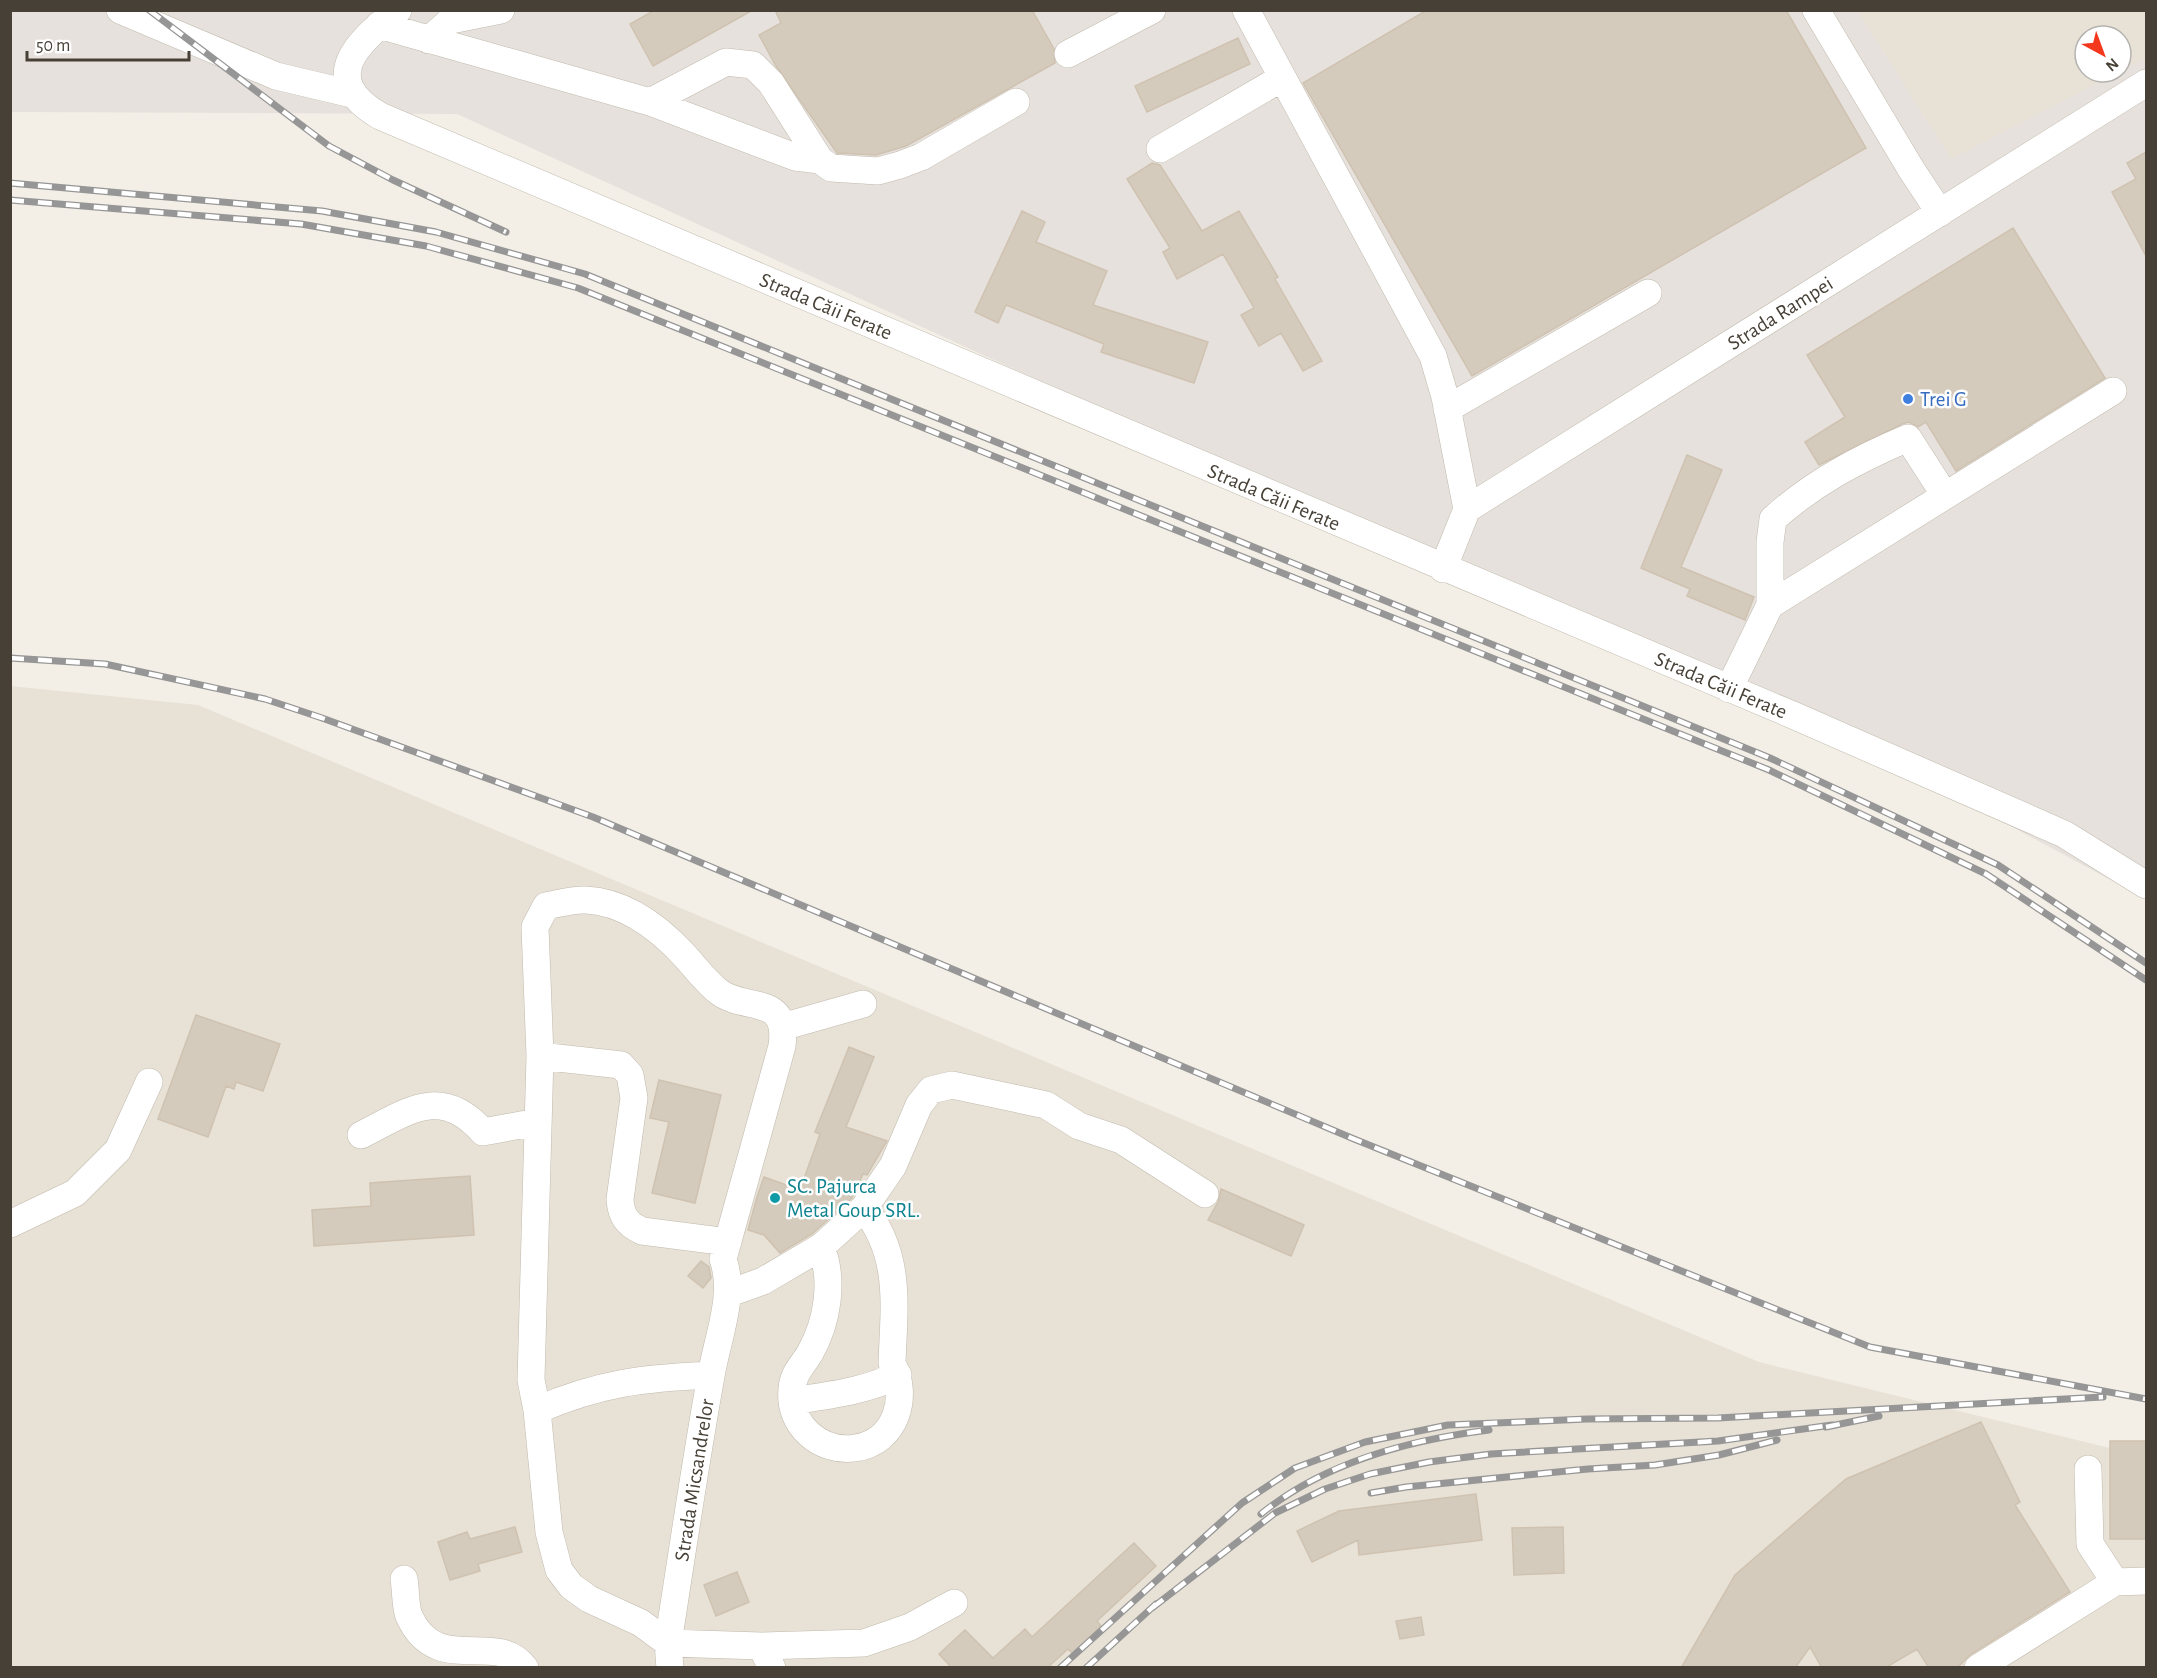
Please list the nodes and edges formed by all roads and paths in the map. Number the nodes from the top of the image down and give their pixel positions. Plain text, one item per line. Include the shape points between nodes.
1 (120, 10) edge
2 (501, 10) edge
3 (1152, 10) edge
4 (1246, 10) edge
5 (1816, 10) edge
6 (388, 18) edge
7 (1121, 18) edge
8 (429, 40) junction
9 (1068, 54) dead end
10 (1282, 78) junction
11 (2146, 83) edge
12 (352, 94) junction
13 (650, 102) junction
14 (1016, 102) dead end
15 (1160, 149) dead end
16 (820, 160) junction
17 (1940, 213) junction
18 (1648, 293) dead end
19 (2113, 391) dead end
20 (1447, 409) junction
21 (1944, 494) junction
22 (1467, 509) junction
23 (1443, 568) junction
24 (1770, 605) junction
25 (1729, 689) junction
26 (2146, 885) edge
27 (863, 1004) dead end
28 (782, 1028) junction
29 (540, 1056) junction
30 (150, 1082) dead end
31 (537, 1122) junction
32 (361, 1135) dead end
33 (1205, 1194) dead end
34 (864, 1208) junction
35 (10, 1224) edge
36 (728, 1242) junction
37 (822, 1247) junction
38 (727, 1294) junction
39 (711, 1375) junction
40 (898, 1375) junction
41 (792, 1401) junction
42 (537, 1410) junction
43 (2088, 1469) dead end
44 (404, 1579) dead end
45 (2146, 1581) edge
46 (2115, 1582) junction
47 (954, 1603) dead end
48 (669, 1655) edge
49 (767, 1657) edge
50 (525, 1668) edge
51 (1978, 1668) edge

1 - 12 street via 276,76
2 - 8 street via 451,20
3 - 7 street
4 - 10 street
5 - 17 street
6 - 8 street
6 - 12 street via 351,55
7 - 9 street
8 - 13 street
10 - 15 street
10 - 20 street via 1433,356
11 - 17 street, Strada Rampei
12 - 23 street, Strada Căii Ferate via 369,110 394,122
13 - 16 street via 795,157
13 - 16 street via 726,62 753,65 771,83
14 - 16 street via 900,165 862,171 831,168
17 - 22 street, Strada Rampei
18 - 20 street
19 - 21 street
20 - 22 street
21 - 24 street
21 - 24 street via 1908,438 1850,465 1799,496 1773,519
22 - 23 street
23 - 25 street, Strada Căii Ferate
24 - 25 street
25 - 26 street, Strada Căii Ferate via 2064,834
27 - 28 street
28 - 29 street via 766,1006 722,994 670,941 639,917 586,900 546,906 535,927
28 - 36 street, Strada Micsandrelor via 782,1046
29 - 31 street
29 - 36 street via 621,1065 630,1075 634,1098 620,1210 631,1226 642,1231
30 - 35 street via 118,1150 75,1193
31 - 32 street via 483,1132 459,1111 426,1104
31 - 42 street via 531,1380
33 - 34 street via 1121,1140 1079,1126 1046,1105 952,1085 931,1090 919,1105 892,1166
34 - 37 street
34 - 40 street via 877,1225 890,1256 892,1363
36 - 38 street, Strada Micsandrelor via 723,1259
37 - 38 street via 763,1281
37 - 41 street via 830,1281 826,1307 810,1353 795,1375
38 - 39 street, Strada Micsandrelor
39 - 42 street via 615,1382
39 - 48 street, Strada Micsandrelor
40 - 41 street via 873,1387
40 - 41 street via 901,1401 891,1426 859,1448 833,1448 810,1436 795,1414
42 - 48 street via 549,1532 559,1570 571,1586 589,1599 641,1623
43 - 46 street via 2090,1544
44 - 50 street via 409,1615 424,1638 450,1651 493,1651 513,1657
45 - 46 street
46 - 51 street
47 - 49 street via 910,1627 864,1643
48 - 49 street

